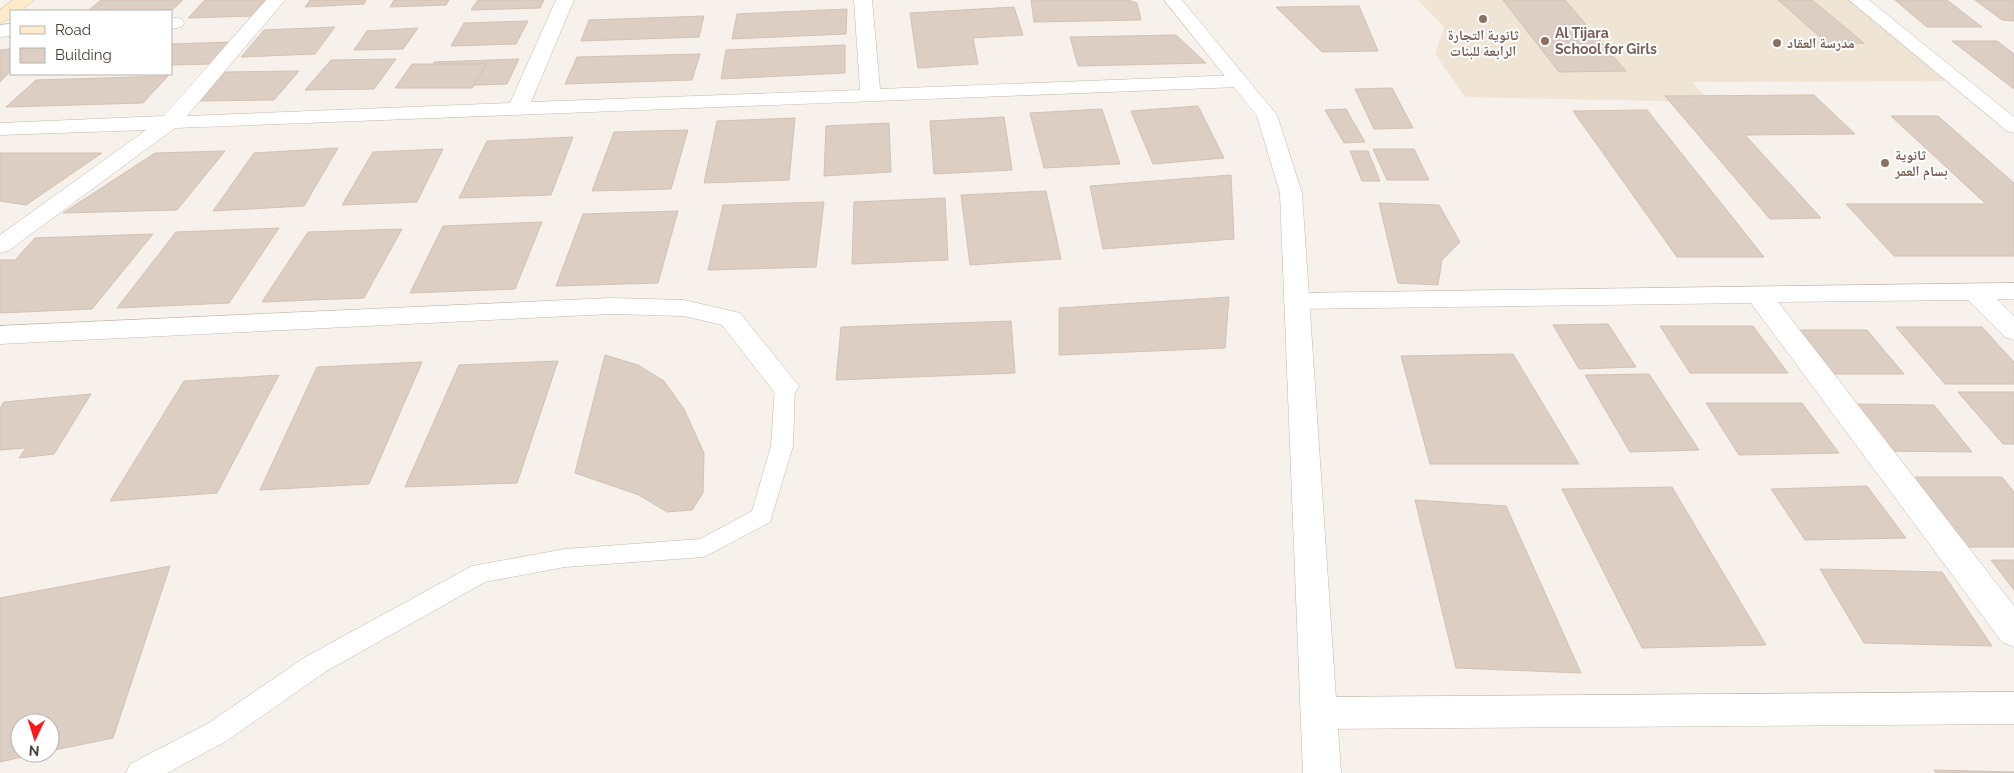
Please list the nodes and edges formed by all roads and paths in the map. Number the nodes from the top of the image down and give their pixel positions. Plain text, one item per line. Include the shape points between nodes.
1 (25, 0) edge
2 (276, 0) edge
3 (565, 0) edge
4 (863, 0) edge
5 (1173, 0) edge
6 (1858, 0) edge
7 (11, 10) edge
8 (1239, 80) junction
9 (870, 95) junction
10 (518, 108) junction
11 (170, 122) junction
12 (2014, 127) edge
13 (0, 129) edge
14 (0, 246) edge
15 (2014, 291) edge
16 (1975, 292) junction
17 (1758, 294) junction
18 (1296, 301) junction
19 (2014, 331) edge
20 (0, 335) edge
21 (785, 386) joint
22 (2014, 632) edge
23 (2014, 708) edge
24 (1319, 713) junction
25 (140, 773) edge
26 (1322, 773) edge

1 - 7 main road
2 - 11 street
3 - 10 street
4 - 9 street
5 - 8 street
6 - 12 street
8 - 9 street
8 - 18 street via 1268,115 1291,193
9 - 10 street
10 - 11 street
11 - 13 street
11 - 14 street
15 - 16 street
16 - 17 street
16 - 19 street
17 - 18 street
17 - 22 street
18 - 24 street
20 - 21 street via 612,306 684,308 730,319
21 - 25 lane via 782,446 762,516 704,548 565,558 480,573 316,664 216,733
23 - 24 street
24 - 26 street

